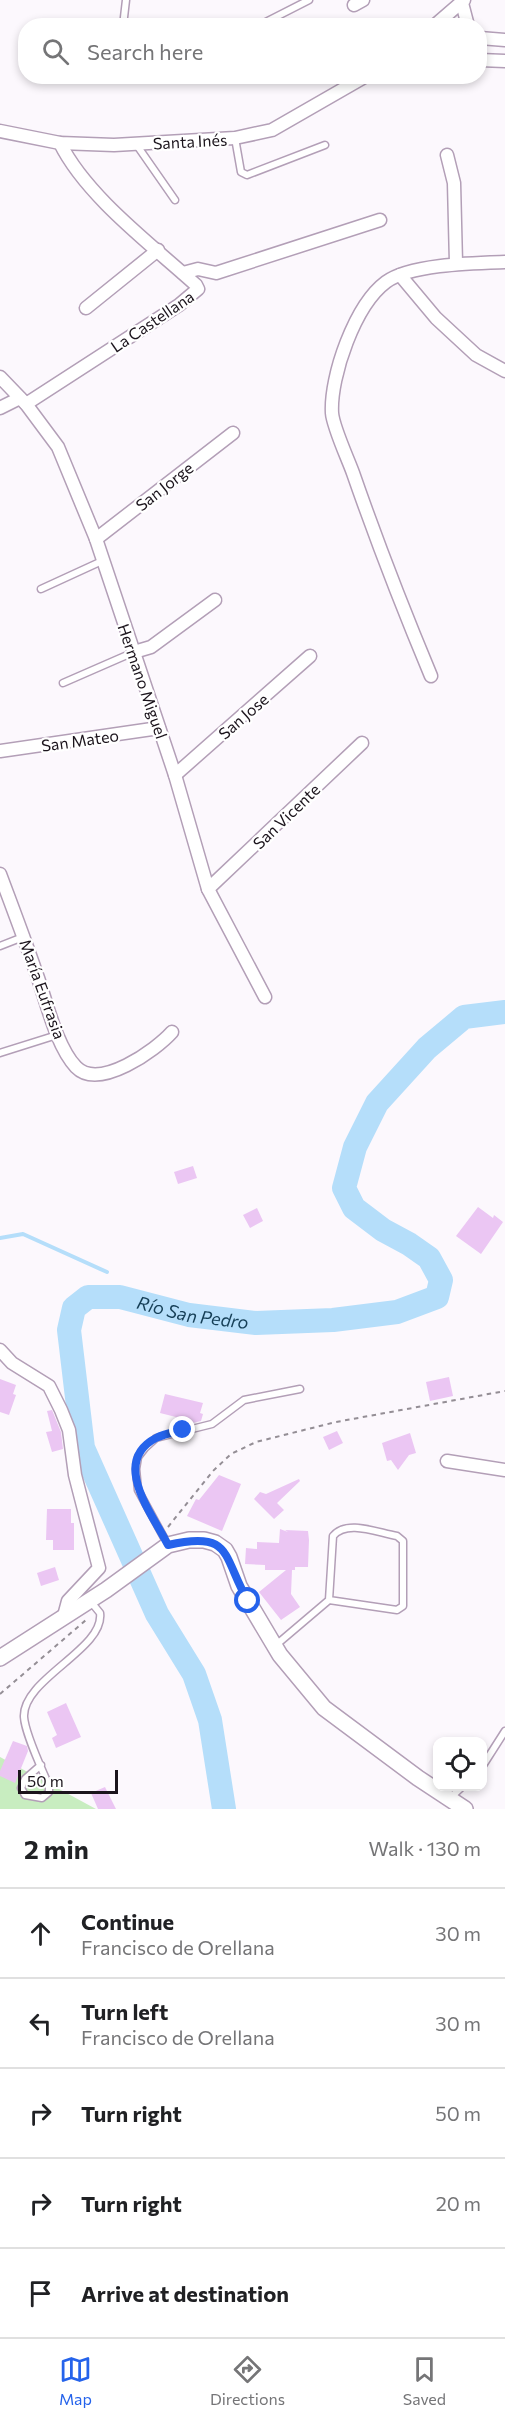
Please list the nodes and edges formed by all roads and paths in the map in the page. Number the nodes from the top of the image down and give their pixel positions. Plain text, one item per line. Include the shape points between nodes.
1 (126, 0) edge
2 (309, 0) edge
3 (463, 1) edge
4 (124, 18) edge
5 (274, 18) edge
6 (443, 18) edge
7 (466, 18) edge
8 (487, 38) edge
9 (505, 40) edge
10 (487, 60) edge
11 (505, 61) edge
12 (352, 84) edge
13 (0, 131) edge
14 (235, 138) junction
15 (60, 143) junction
16 (136, 144) junction
17 (325, 145) dead end
18 (447, 155) dead end
19 (175, 200) dead end
20 (380, 220) dead end
21 (158, 250) junction
22 (505, 262) edge
23 (456, 263) junction
24 (183, 273) junction
25 (400, 275) junction
26 (86, 308) dead end
27 (505, 371) edge
28 (0, 377) edge
29 (23, 401) junction
30 (0, 408) edge
31 (233, 433) dead end
32 (96, 539) junction
33 (102, 561) junction
34 (41, 589) dead end
35 (214, 600) dead end
36 (134, 652) junction
37 (310, 656) dead end
38 (431, 676) dead end
39 (63, 683) dead end
40 (159, 728) junction
41 (362, 743) dead end
42 (0, 751) edge
43 (175, 775) junction
44 (0, 874) edge
45 (208, 889) junction
46 (23, 937) junction
47 (0, 946) edge
48 (265, 997) dead end
49 (172, 1032) dead end
50 (57, 1035) junction
51 (0, 1053) edge
52 (0, 1350) edge
53 (300, 1389) dead end
54 (505, 1391) edge
55 (447, 1461) dead end
56 (505, 1470) edge
57 (162, 1549) junction
58 (329, 1600) junction
59 (90, 1608) junction
60 (64, 1616) junction
61 (274, 1646) junction
62 (0, 1658) edge
63 (0, 1694) edge
64 (505, 1731) edge
65 (487, 1760) edge
66 (41, 1764) junction
67 (458, 1791) edge
68 (450, 1799) junction
69 (465, 1809) edge

1 - 4 lane
2 - 5 lane
3 - 6 street
3 - 7 street
8 - 9 street
10 - 11 street
12 - 14 street, Santa Inés via 272,130
13 - 15 street, Santa Inés
14 - 16 street, Santa Inés
14 - 17 lane via 242,172 247,176
15 - 16 street, Santa Inés
15 - 21 street, La Castellana via 69,162 114,211
16 - 19 lane
18 - 23 street via 454,183
20 - 24 street via 216,273 198,269
21 - 24 street, La Castellana
21 - 26 street
22 - 23 street
23 - 25 street
24 - 29 street, La Castellana via 196,285 197,292
25 - 27 street via 436,318 476,355
25 - 38 street via 386,282 364,304 338,371 332,414 387,569
28 - 29 street, Hermano Miguel
29 - 30 street
29 - 32 street, Hermano Miguel via 58,447
31 - 32 street, San Jorge
32 - 33 street, Hermano Miguel
33 - 34 lane
33 - 36 street, Hermano Miguel
35 - 36 street via 151,647
36 - 39 lane
36 - 40 street, Hermano Miguel
37 - 43 street, San Jose
40 - 42 street, San Mateo
40 - 43 street, Hermano Miguel
41 - 45 street, San Vicente
43 - 45 street, Hermano Miguel
44 - 46 street, María Eufrasia
45 - 48 street, Hermano Miguel
46 - 47 lane
46 - 50 street, María Eufrasia
49 - 50 street, María Eufrasia via 143,1056 103,1073 77,1068
50 - 51 lane
52 - 60 street via 12,1363 50,1386 69,1430 75,1475 99,1568 68,1601
53 - 57 lane via 244,1400 212,1424 156,1438 145,1448 136,1468 138,1490
54 - 57 path via 336,1422 256,1442 231,1454 197,1489 164,1532
55 - 56 street
57 - 59 street via 108,1588
57 - 61 street via 189,1540 204,1540 225,1550 239,1586
58 - 58 lane via 397,1610 403,1606 404,1541 398,1536 346,1527 338,1530 333,1536
58 - 61 lane
59 - 60 street
59 - 63 path via 84,1624
59 - 66 lane via 100,1611 98,1629 26,1703 24,1718
60 - 62 street
61 - 68 street via 324,1708
64 - 65 lane
66 - 66 lane via 50,1792 42,1798 26,1795 22,1783
67 - 68 lane
68 - 69 street

